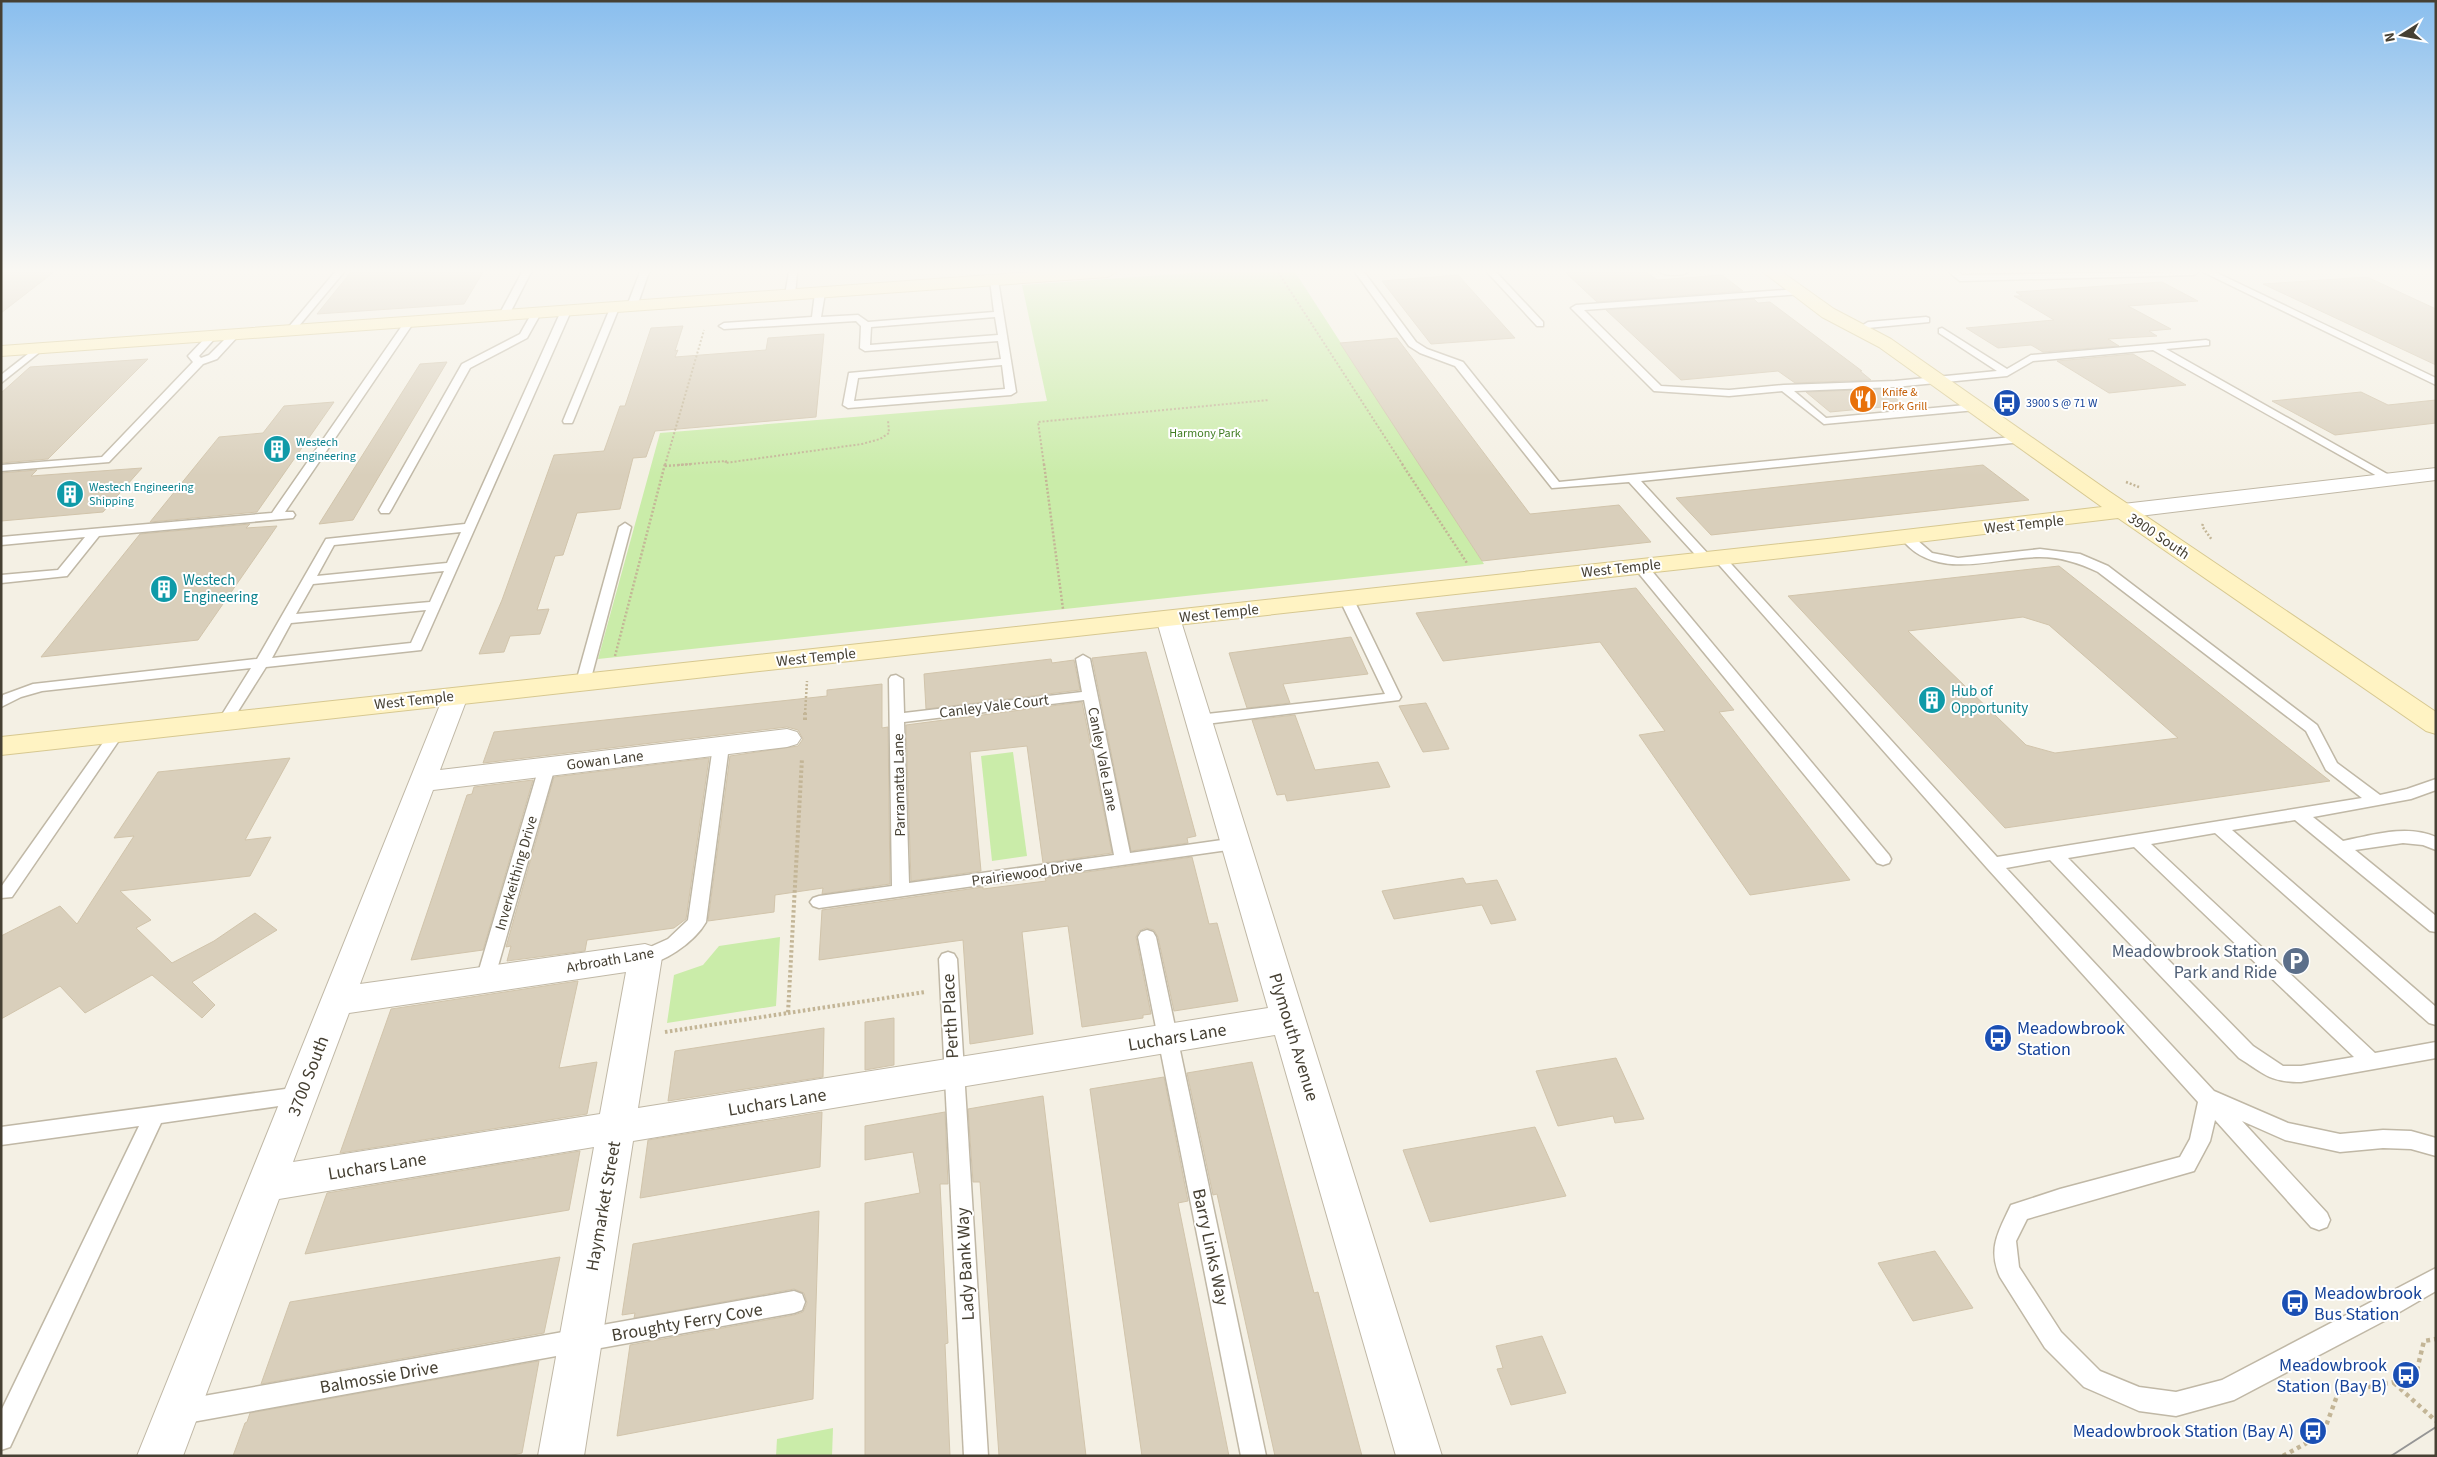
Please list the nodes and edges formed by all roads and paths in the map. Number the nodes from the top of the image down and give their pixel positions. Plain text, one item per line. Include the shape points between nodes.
1 (159, 340) edge
2 (208, 340) edge
3 (229, 340) edge
4 (397, 340) edge
5 (516, 340) edge
6 (553, 340) edge
7 (601, 340) edge
8 (700, 340) edge
9 (865, 340) edge
10 (975, 340) edge
11 (1003, 340) edge
12 (1322, 340) edge
13 (1408, 340) edge
14 (1608, 340) edge
15 (1879, 340) edge
16 (1882, 340) edge
17 (1956, 340) edge
18 (2349, 340) edge
19 (1885, 343) junction
20 (2206, 343) dead end
21 (2154, 347) junction
22 (38, 349) junction
23 (1, 351) edge
24 (199, 362) junction
25 (1006, 362) junction
26 (2007, 373) junction
27 (1, 380) edge
28 (1938, 380) junction
29 (2436, 382) edge
30 (1784, 388) junction
31 (1269, 400) dead end
32 (1976, 407) junction
33 (887, 416) dead end
34 (568, 421) dead end
35 (2022, 439) junction
36 (665, 466) junction
37 (1, 468) edge
38 (2436, 474) edge
39 (1632, 478) junction
40 (2390, 479) junction
41 (386, 510) dead end
42 (2123, 511) junction
43 (289, 514) dead end
44 (276, 516) junction
45 (2204, 524) dead end
46 (470, 527) junction
47 (626, 527) dead end
48 (96, 532) junction
49 (2207, 532) dead end
50 (1906, 537) junction
51 (1, 541) edge
52 (1712, 558) junction
53 (453, 566) junction
54 (1469, 566) dead end
55 (1641, 567) junction
56 (1, 579) edge
57 (307, 581) junction
58 (1346, 598) junction
59 (435, 604) junction
60 (1063, 609) dead end
61 (1168, 618) junction
62 (286, 619) junction
63 (614, 659) dead end
64 (1083, 659) dead end
65 (261, 664) junction
66 (807, 678) dead end
67 (896, 679) dead end
68 (583, 682) junction
69 (1091, 695) junction
70 (455, 696) junction
71 (1, 703) edge
72 (897, 718) junction
73 (1198, 720) junction
74 (225, 721) junction
75 (2436, 726) edge
76 (117, 733) junction
77 (798, 741) junction
78 (1, 746) edge
79 (721, 746) junction
80 (547, 767) junction
81 (422, 782) junction
82 (2436, 784) edge
83 (2377, 801) junction
84 (2297, 813) junction
85 (2217, 826) junction
86 (2137, 840) junction
87 (1236, 844) junction
88 (2436, 844) edge
89 (2340, 847) junction
90 (2053, 854) junction
91 (1883, 859) dead end
92 (1123, 860) junction
93 (1993, 864) junction
94 (901, 890) junction
95 (6, 892) dead end
96 (819, 902) dead end
97 (2436, 926) edge
98 (1147, 936) dead end
99 (644, 957) junction
100 (948, 959) dead end
101 (485, 980) junction
102 (949, 989) junction
103 (336, 1001) junction
104 (788, 1013) junction
105 (2436, 1018) edge
106 (1288, 1019) junction
107 (632, 1037) junction
108 (1168, 1039) junction
109 (2436, 1050) edge
110 (2372, 1062) junction
111 (953, 1073) junction
112 (300, 1094) junction
113 (2208, 1098) junction
114 (154, 1115) junction
115 (616, 1128) junction
116 (1, 1136) edge
117 (2436, 1147) edge
118 (266, 1184) junction
119 (2319, 1220) dead end
120 (2436, 1279) edge
121 (794, 1302) dead end
122 (2436, 1339) edge
123 (580, 1341) junction
124 (2394, 1383) junction
125 (177, 1413) junction
126 (2436, 1421) edge
127 (1, 1438) edge
128 (160, 1456) edge
129 (561, 1456) edge
130 (976, 1456) edge
131 (1254, 1456) edge
132 (1419, 1456) edge
133 (2283, 1456) edge

1 - 22 street
2 - 24 lane via 193,356
3 - 24 lane via 213,357
4 - 44 lane
5 - 41 lane via 466,366
6 - 46 lane
7 - 34 lane
8 - 36 path
9 - 10 lane via 865,348
11 - 25 lane
12 - 54 path
13 - 39 lane via 1432,355 1450,358 1459,364 1556,486
14 - 30 lane via 1658,389 1729,393
15 - 19 street, 3900 South
16 - 19 street, 3900 South
17 - 26 lane
18 - 29 lane
19 - 28 street, 3900 South
20 - 21 lane
21 - 26 lane via 2031,358
21 - 40 lane
22 - 23 street
22 - 27 lane
24 - 37 lane via 104,460
25 - 25 lane via 1011,392 848,405 853,375
26 - 28 lane
28 - 30 lane
28 - 32 street, 3900 South
30 - 32 lane via 1824,422
31 - 60 path via 1038,422
32 - 35 street, 3900 South
33 - 36 path via 889,432 880,439 862,444 726,463
35 - 39 lane
35 - 42 street, 3900 South
36 - 63 path
38 - 40 street, West Temple
39 - 52 lane
40 - 42 street, West Temple
42 - 50 street, West Temple
42 - 75 street, 3900 South
43 - 44 lane
44 - 48 lane
45 - 49 path via 2202,526
46 - 53 lane
46 - 57 lane via 330,542
47 - 68 lane
48 - 51 lane
48 - 56 lane via 62,573
50 - 52 street, West Temple
50 - 83 lane via 1928,556 1958,562 2040,553 2076,557 2103,569 2312,728 2331,766
52 - 55 street, West Temple
52 - 93 lane
53 - 57 lane
53 - 59 lane
55 - 58 street, West Temple
55 - 91 lane
57 - 62 lane
58 - 61 street, West Temple
58 - 73 lane via 1394,697
59 - 62 lane
59 - 65 lane via 416,646
61 - 68 street, West Temple
61 - 73 street, Plymouth Avenue
62 - 65 lane
64 - 69 lane, Canley Vale Lane
65 - 71 lane via 27,690
65 - 74 lane
66 - 77 path
67 - 72 lane, Parramatta Lane
68 - 70 street, West Temple
69 - 72 lane, Canley Vale Court
69 - 92 lane, Canley Vale Lane
70 - 74 street, West Temple
70 - 81 street, 3700 South
72 - 94 lane, Parramatta Lane
73 - 87 street, Plymouth Avenue
74 - 76 street, West Temple
76 - 78 street, West Temple
76 - 95 lane
77 - 79 street, Gowan Lane
77 - 104 path
79 - 80 street, Gowan Lane
79 - 99 lane, Arbroath Lane via 697,922 669,949
80 - 81 street, Gowan Lane
80 - 101 lane, Inverkeithing Drive
81 - 103 street, 3700 South
82 - 83 lane via 2411,794
83 - 84 lane
84 - 85 lane
84 - 89 lane
85 - 86 lane
85 - 105 lane
86 - 90 lane
86 - 110 lane
87 - 92 lane, Prairiewood Drive
87 - 106 street, Plymouth Avenue
88 - 89 lane via 2405,837
89 - 97 lane
90 - 93 lane
90 - 110 lane via 2246,1052 2280,1074 2301,1074
92 - 94 lane, Prairiewood Drive
93 - 113 lane
94 - 96 lane, Prairiewood Drive
98 - 108 lane, Barry Links Way
99 - 101 street, Arbroath Lane
99 - 107 street, Haymarket Street
100 - 102 lane, Perth Place
101 - 103 street, Arbroath Lane
102 - 104 path
102 - 111 lane, Perth Place
103 - 112 street, 3700 South
104 - 107 path
106 - 108 street, Luchars Lane
106 - 132 street, Plymouth Avenue
107 - 115 street, Haymarket Street
108 - 111 street, Luchars Lane
108 - 131 lane, Barry Links Way
109 - 110 lane
111 - 115 street, Luchars Lane
111 - 130 lane, Lady Bank Way
112 - 114 lane
112 - 118 street, 3700 South
113 - 117 lane via 2285,1131 2340,1143 2411,1140
113 - 119 lane
113 - 120 lane via 2200,1141 2187,1164 2140,1179 2052,1199 2019,1212 2005,1242 2008,1270 2053,1340 2092,1379 2139,1399 2176,1404 2225,1391
114 - 116 lane
114 - 127 lane
115 - 118 street, Luchars Lane
115 - 123 street, Haymarket Street
118 - 125 street, 3700 South
121 - 123 lane, Broughty Ferry Cove
122 - 124 path via 2424,1341 2414,1378
123 - 125 lane, Balmossie Drive
123 - 129 street, Haymarket Street
124 - 126 path
124 - 133 path via 2338,1393 2323,1434
125 - 128 street, 3700 South

